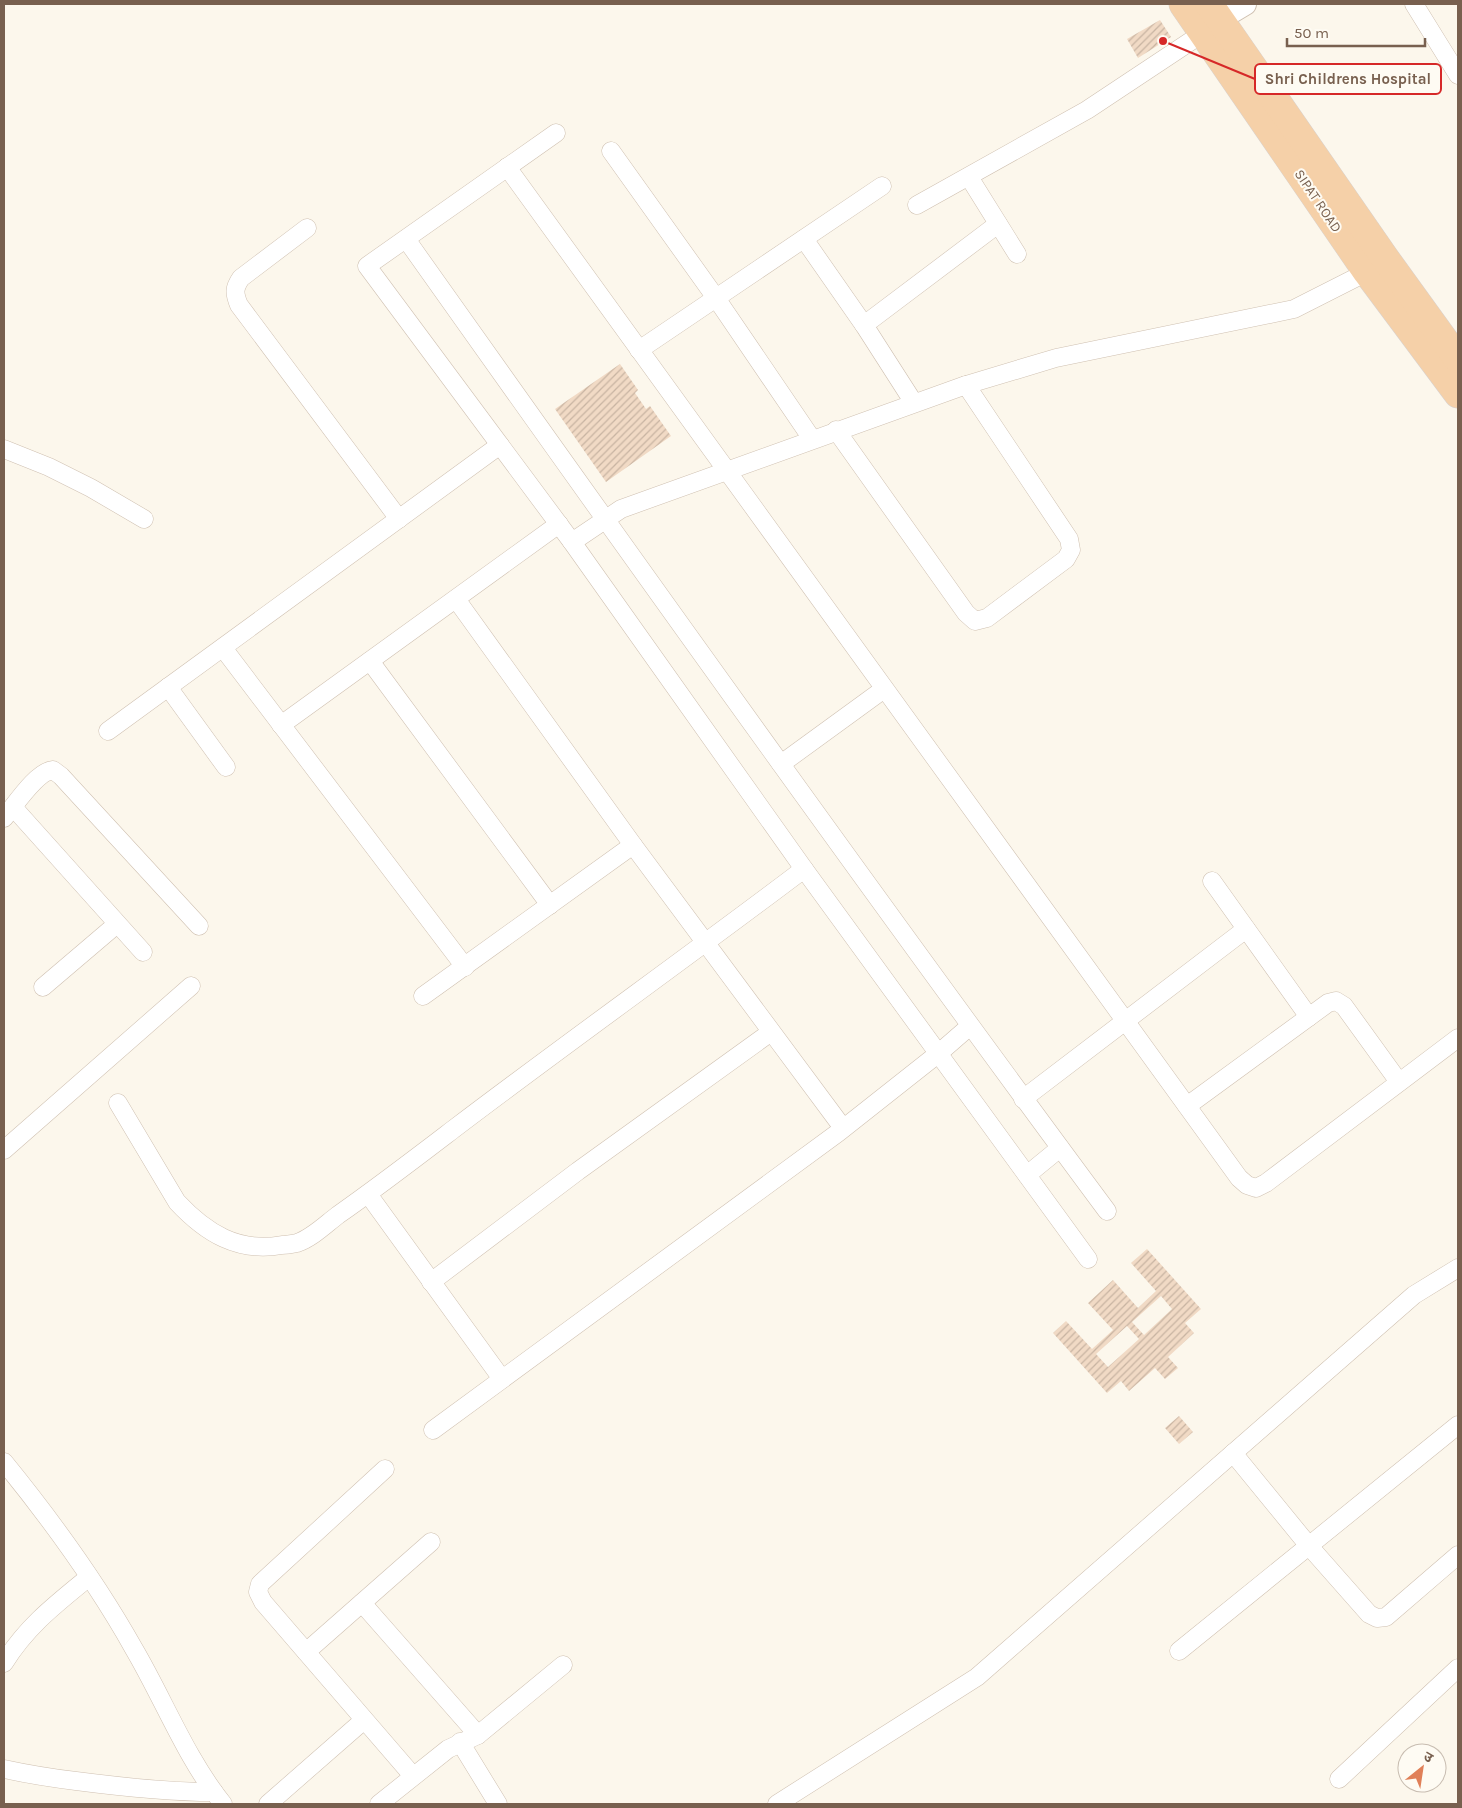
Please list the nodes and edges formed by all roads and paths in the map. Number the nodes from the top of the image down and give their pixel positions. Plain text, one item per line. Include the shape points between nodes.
1 (1183, 4) edge
2 (1245, 4) edge
3 (1414, 4) edge
4 (1211, 18) edge
5 (1458, 75) edge
6 (556, 133) dead end
7 (611, 151) dead end
8 (507, 168) junction
9 (969, 176) junction
10 (882, 186) dead end
11 (917, 205) dead end
12 (998, 224) junction
13 (307, 228) dead end
14 (804, 238) junction
15 (406, 239) junction
16 (1017, 254) dead end
17 (1368, 272) junction
18 (716, 298) junction
19 (864, 325) junction
20 (639, 350) junction
21 (1458, 359) edge
22 (966, 385) junction
23 (1458, 394) edge
24 (914, 403) junction
25 (836, 430) junction
26 (812, 439) junction
27 (500, 445) junction
28 (4, 449) edge
29 (726, 471) junction
30 (144, 519) dead end
31 (399, 519) junction
32 (605, 519) junction
33 (559, 524) junction
34 (572, 542) junction
35 (456, 599) junction
36 (223, 648) junction
37 (370, 661) junction
38 (168, 687) junction
39 (884, 689) junction
40 (281, 725) junction
41 (108, 731) dead end
42 (782, 764) junction
43 (226, 767) dead end
44 (8, 812) edge
45 (633, 845) junction
46 (804, 869) junction
47 (1212, 881) dead end
48 (550, 905) junction
49 (117, 924) junction
50 (199, 926) dead end
51 (1246, 929) junction
52 (706, 944) junction
53 (143, 952) dead end
54 (465, 967) junction
55 (191, 986) dead end
56 (43, 987) dead end
57 (423, 996) dead end
58 (1309, 1017) junction
59 (1125, 1021) junction
60 (970, 1026) junction
61 (771, 1032) junction
62 (1458, 1038) edge
63 (938, 1054) junction
64 (1399, 1082) junction
65 (1023, 1099) junction
66 (118, 1103) dead end
67 (1187, 1106) junction
68 (843, 1128) junction
69 (1060, 1148) junction
70 (4, 1150) edge
71 (1027, 1174) junction
72 (368, 1194) junction
73 (1107, 1211) dead end
74 (1088, 1258) dead end
75 (1458, 1268) edge
76 (431, 1282) junction
77 (502, 1379) junction
78 (1458, 1425) edge
79 (433, 1430) dead end
80 (1233, 1453) junction
81 (4, 1462) edge
82 (384, 1469) dead end
83 (431, 1542) dead end
84 (1309, 1546) junction
85 (1458, 1556) edge
86 (89, 1577) junction
87 (362, 1603) junction
88 (1180, 1650) dead end
89 (306, 1652) junction
90 (4, 1663) edge
91 (563, 1665) dead end
92 (1458, 1668) edge
93 (364, 1720) junction
94 (478, 1735) junction
95 (460, 1742) junction
96 (4, 1768) edge
97 (413, 1776) junction
98 (1339, 1779) dead end
99 (218, 1798) edge
100 (268, 1804) edge
101 (379, 1804) edge
102 (498, 1804) edge
103 (777, 1804) edge

1 - 4 highway, SIPAT ROAD
2 - 4 street
3 - 5 street
4 - 9 street via 1087,110
4 - 17 highway, SIPAT ROAD
4 - 21 highway, SIPAT ROAD
6 - 8 street
7 - 18 street
8 - 15 street
8 - 20 street
9 - 11 street
9 - 12 street
10 - 14 street
12 - 16 street
12 - 19 street
13 - 31 street via 241,278 234,294 238,305
14 - 18 street
14 - 19 street
15 - 27 street via 367,266
15 - 32 street
17 - 22 street via 1294,309 1056,358
17 - 23 highway, SIPAT ROAD
18 - 20 street
18 - 26 street
19 - 24 street
20 - 29 street
22 - 24 street
22 - 25 street via 1069,539 1072,550 1066,559 987,618 975,621 966,613
24 - 25 street
25 - 26 street
26 - 29 street
27 - 31 street
27 - 33 street
28 - 30 street via 49,467
29 - 32 street via 621,509
29 - 39 street
31 - 36 street
32 - 34 street
32 - 42 street
33 - 34 street
33 - 35 street
34 - 46 street
35 - 37 street
35 - 45 street
36 - 38 street
36 - 40 street
37 - 40 street
37 - 48 street
38 - 41 street
38 - 43 street
39 - 42 street
39 - 59 street
40 - 54 street
42 - 60 street
44 - 49 street
44 - 50 street via 40,776 53,770
45 - 48 street
45 - 52 street
46 - 52 street
46 - 63 street
47 - 51 street
48 - 54 street
49 - 53 street
49 - 56 street
51 - 58 street
51 - 59 street
52 - 61 street
52 - 72 street
54 - 57 street
55 - 70 street
58 - 64 street via 1328,1003 1336,1001 1344,1006
58 - 67 street
59 - 65 street
59 - 67 street
60 - 63 street
60 - 65 street
61 - 68 street
61 - 76 street
62 - 64 street
63 - 68 street
63 - 71 street
64 - 67 street via 1256,1188 1239,1178
65 - 69 street
66 - 72 street via 177,1202 206,1229 230,1241 247,1247 269,1248 297,1243
68 - 77 street
69 - 71 street
69 - 73 street
71 - 74 street
72 - 76 street
75 - 80 street via 1414,1295
76 - 77 street
77 - 79 street
78 - 84 street
80 - 84 street
80 - 103 street via 976,1677
81 - 86 street
82 - 89 street via 260,1584 258,1592 263,1602
83 - 87 street
84 - 85 street via 1369,1614 1377,1618 1386,1617
84 - 88 street
86 - 90 street via 29,1628
86 - 99 street via 134,1649 184,1743
87 - 89 street
87 - 94 street
89 - 93 street
91 - 94 street
92 - 98 street
93 - 97 street
93 - 100 street
94 - 95 street
95 - 97 street
95 - 102 street
96 - 99 street via 121,1787
97 - 101 street

